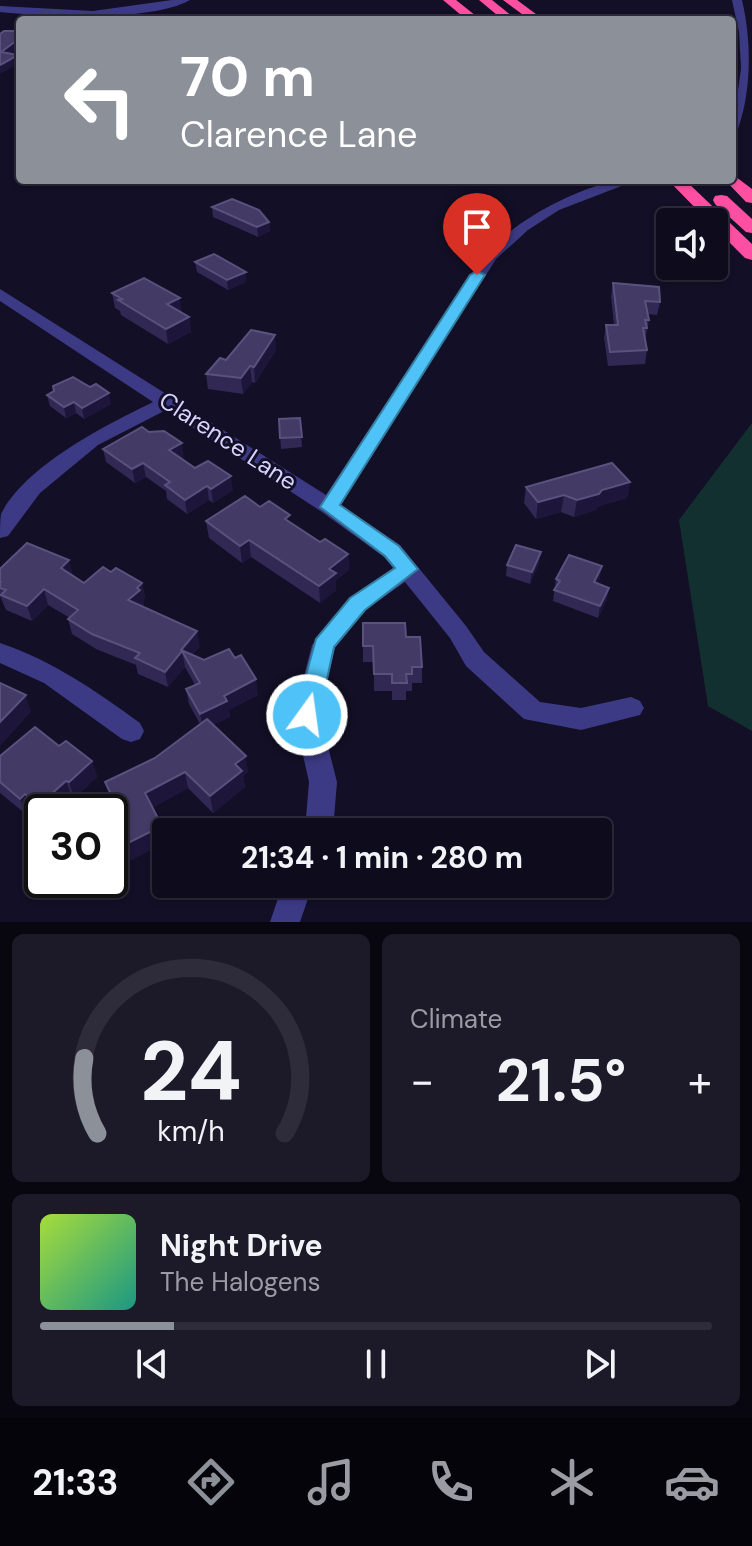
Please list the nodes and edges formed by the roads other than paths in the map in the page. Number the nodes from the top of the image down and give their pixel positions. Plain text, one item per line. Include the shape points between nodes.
1 (185, 0) edge
2 (449, 0) edge
3 (466, 0) edge
4 (485, 0) edge
5 (509, 0) edge
6 (737, 0) edge
7 (0, 9) edge
8 (470, 16) edge
9 (487, 16) edge
10 (506, 16) edge
11 (532, 16) edge
12 (736, 127) edge
13 (736, 183) edge
14 (615, 184) edge
15 (671, 184) edge
16 (704, 184) edge
17 (752, 198) edge
18 (690, 208) edge
19 (752, 228) edge
20 (728, 249) edge
21 (752, 254) edge
22 (752, 274) edge
23 (0, 294) edge
24 (167, 402) junction
25 (329, 507) junction
26 (0, 531) edge
27 (408, 569) junction
28 (0, 653) edge
29 (631, 708) dead end
30 (131, 731) dead end
31 (320, 818) edge
32 (293, 898) edge
33 (285, 922) edge

1 - 7 street via 71,16
2 - 8 highway
3 - 9 highway
4 - 10 highway
5 - 11 highway
6 - 12 street via 748,34 751,101
13 - 17 highway
14 - 25 street via 548,207 490,256
15 - 18 highway
15 - 21 highway
16 - 19 highway
20 - 22 highway
23 - 24 street, Clarence Lane
24 - 25 street, Clarence Lane
24 - 26 street via 91,441 33,488
25 - 27 street, Clarence Lane via 392,551
27 - 29 street, Clarence Lane via 475,659 533,712 581,719
27 - 31 street via 357,604 324,645 307,715 323,782
28 - 30 street via 66,683
32 - 33 street

